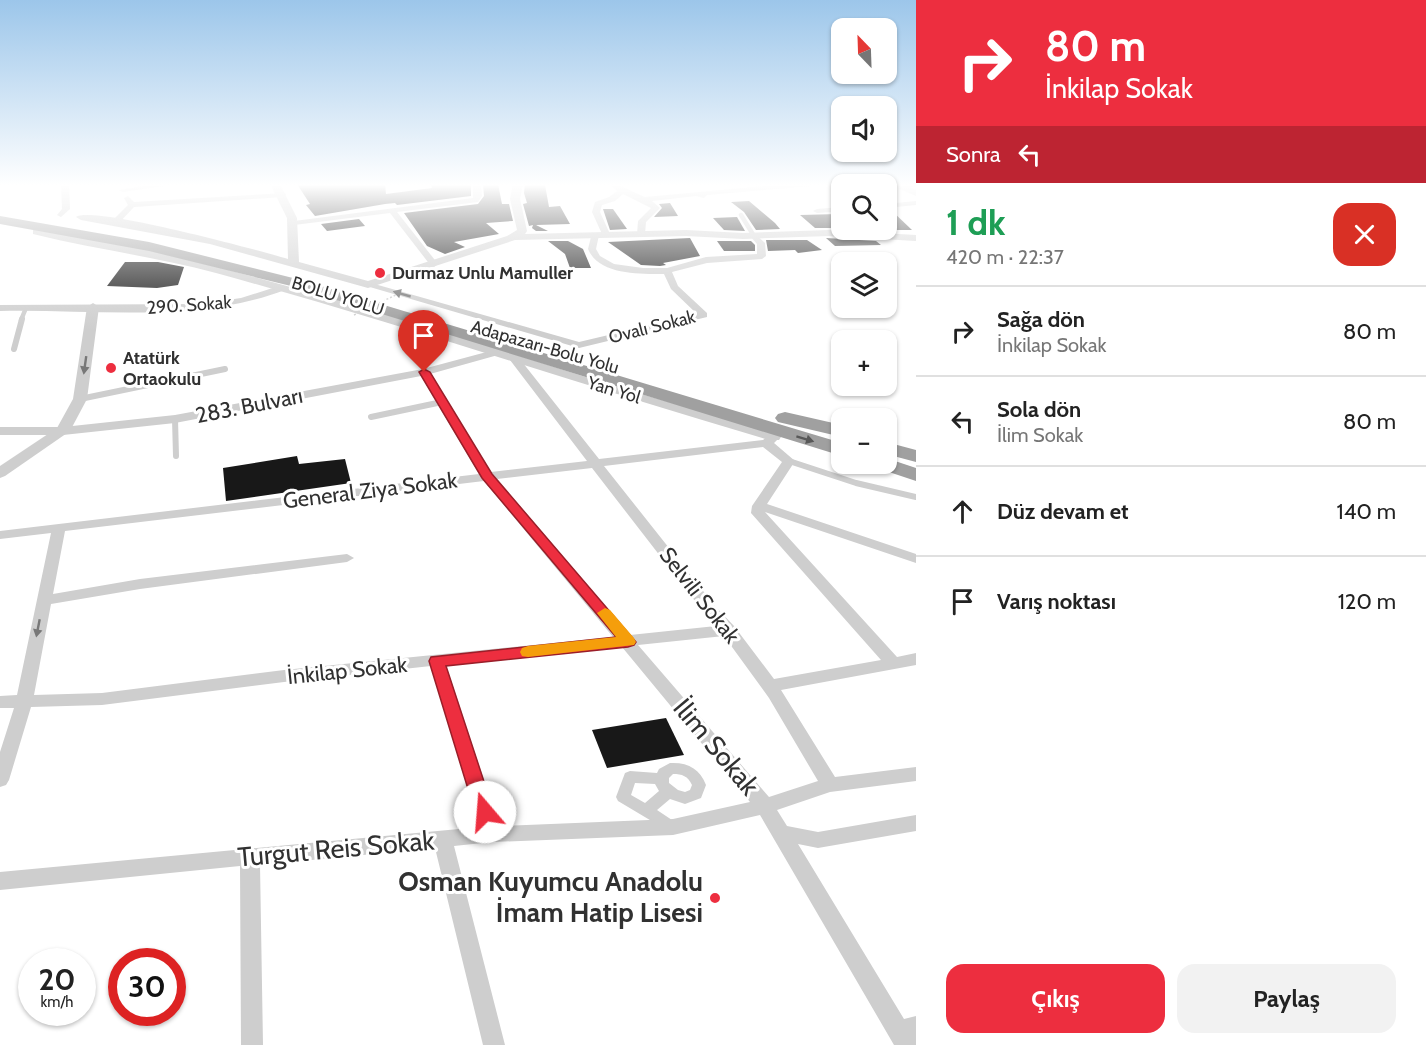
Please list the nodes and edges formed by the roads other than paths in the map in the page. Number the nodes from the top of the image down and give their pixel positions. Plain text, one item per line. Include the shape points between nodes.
1 (40, 233) edge
2 (41, 233) edge
3 (88, 233) edge
4 (126, 233) edge
5 (151, 233) edge
6 (170, 233) edge
7 (294, 233) edge
8 (409, 233) edge
9 (519, 233) edge
10 (528, 233) edge
11 (752, 233) edge
12 (601, 234) junction
13 (641, 234) joint
14 (539, 236) junction
15 (754, 236) junction
16 (511, 238) junction
17 (916, 238) edge
18 (219, 262) junction
19 (294, 262) junction
20 (434, 264) junction
21 (272, 266) junction
22 (667, 271) junction
23 (368, 285) junction
24 (282, 288) junction
25 (93, 307) junction
26 (0, 308) edge
27 (26, 308) junction
28 (579, 345) joint
29 (14, 349) dead end
30 (494, 353) junction
31 (515, 360) junction
32 (225, 369) dead end
33 (424, 372) junction
34 (80, 399) junction
35 (442, 402) junction
36 (371, 417) dead end
37 (175, 419) junction
38 (831, 430) edge
39 (0, 431) edge
40 (63, 431) junction
41 (770, 440) junction
42 (897, 445) edge
43 (831, 447) edge
44 (916, 450) edge
45 (897, 451) edge
46 (176, 456) dead end
47 (916, 456) edge
48 (789, 461) junction
49 (597, 463) junction
50 (897, 468) edge
51 (0, 473) edge
52 (916, 474) edge
53 (487, 476) junction
54 (916, 497) edge
55 (759, 506) junction
56 (59, 529) junction
57 (0, 535) edge
58 (347, 558) dead end
59 (916, 559) edge
60 (44, 600) junction
61 (729, 630) junction
62 (628, 642) junction
63 (916, 645) edge
64 (916, 651) edge
65 (916, 659) edge
66 (437, 661) junction
67 (894, 664) junction
68 (768, 686) junction
69 (0, 702) edge
70 (24, 703) junction
71 (916, 774) edge
72 (0, 780) edge
73 (830, 785) junction
74 (765, 806) junction
75 (646, 811) junction
76 (916, 823) edge
77 (673, 827) junction
78 (781, 833) junction
79 (492, 834) junction
80 (443, 839) junction
81 (250, 857) junction
82 (0, 880) edge
83 (907, 1035) edge
84 (252, 1045) edge
85 (494, 1045) edge

1 - 24 street, Yan Yol via 150,254
2 - 18 highway
3 - 18 highway, BOLU YOLU
4 - 21 highway, Adapazarı-Bolu Yolu
5 - 21 highway via 214,246
6 - 19 street, Yan Yol
7 - 19 street
8 - 20 street
9 - 16 street
10 - 14 street
11 - 15 lane
12 - 13 street
12 - 14 street
12 - 22 street via 592,249 596,258 612,266
13 - 15 street
14 - 16 street
15 - 17 street via 829,233
15 - 22 street via 761,243 762,256 706,260
16 - 20 street
18 -> 43 highway, BOLU YOLU
19 - 23 street, Yan Yol
20 - 23 street
21 - 38 highway, Adapazarı-Bolu Yolu
22 - 28 street, Ovalı Sokak via 674,287 704,315
28 -> 23 street, Yan Yol
24 - 25 street, 290. Sokak via 226,304 187,308
24 - 30 street, Yan Yol
25 - 27 street, 290. Sokak
25 -> 34 street
26 - 27 street, 290. Sokak
27 - 29 lane
30 - 31 street, Yan Yol
30 - 33 street, 283. Bulvarı
31 - 41 street, Yan Yol
31 - 49 street, Selvili Sokak
32 - 34 lane
33 - 35 street, İlim Sokak
33 - 37 street, 283. Bulvarı
34 - 40 street
35 - 36 lane
35 - 53 street, İlim Sokak
37 - 40 street, 283. Bulvarı
37 - 46 lane
39 - 40 street, 283. Bulvarı
40 - 51 street
41 - 48 street
41 - 49 street, General Ziya Sokak
42 - 44 highway
45 - 47 highway
48 - 54 lane
48 - 55 street
49 - 53 street, General Ziya Sokak
49 - 61 street, Selvili Sokak
50 - 52 highway
53 - 56 street, General Ziya Sokak
53 - 62 street, İlim Sokak
55 - 59 street
55 - 67 street via 758,513
56 - 57 street, General Ziya Sokak
56 - 60 street
58 - 60 street
60 -> 70 street
61 - 62 street, İnkilap Sokak
61 - 68 street, Selvili Sokak
62 - 66 street, İnkilap Sokak
62 - 74 street, İlim Sokak
63 - 64 street
65 - 67 street
66 - 70 street, İnkilap Sokak via 102,699
66 - 79 street
67 - 68 street
68 - 73 street, Selvili Sokak
69 - 70 street, İnkilap Sokak
70 - 72 street
71 - 73 street
73 - 74 street
74 - 77 street, Turgut Reis Sokak
74 - 78 street, İlim Sokak
75 - 75 street via 664,786 630,777 623,797
75 - 77 street
76 - 78 street via 818,840
77 - 79 street, Turgut Reis Sokak
78 - 83 street, İlim Sokak
79 - 80 street, Turgut Reis Sokak
80 - 81 street, Turgut Reis Sokak
80 - 85 street
81 - 82 street, Turgut Reis Sokak
81 - 84 street

